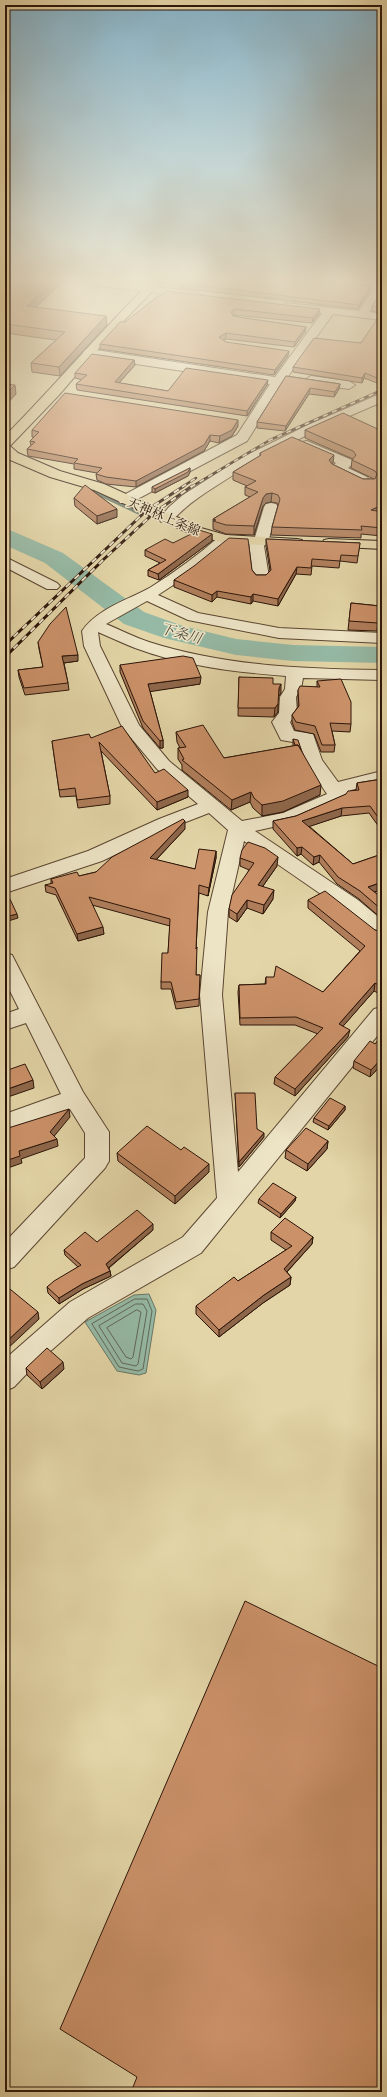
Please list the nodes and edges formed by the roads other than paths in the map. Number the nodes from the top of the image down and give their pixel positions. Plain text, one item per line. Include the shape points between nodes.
1 (68, 377) edge
2 (264, 377) edge
3 (280, 379) junction
4 (349, 385) dead end
5 (55, 392) junction
6 (70, 394) edge
7 (382, 397) edge
8 (238, 420) edge
9 (253, 423) junction
10 (289, 437) junction
11 (5, 443) edge
12 (5, 448) edge
13 (368, 483) edge
14 (125, 500) junction
15 (271, 507) dead end
16 (166, 519) junction
17 (225, 539) junction
18 (259, 542) junction
19 (382, 545) edge
20 (5, 561) edge
21 (261, 577) edge
22 (52, 586) dead end
23 (146, 595) junction
24 (98, 622) junction
25 (382, 638) edge
26 (295, 673) junction
27 (382, 675) edge
28 (382, 777) edge
29 (338, 796) junction
30 (210, 806) junction
31 (238, 828) junction
32 (5, 886) edge
33 (382, 931) edge
34 (5, 960) edge
35 (32, 1013) junction
36 (382, 1015) edge
37 (5, 1022) edge
38 (75, 1098) junction
39 (5, 1123) edge
40 (229, 1202) junction
41 (5, 1259) edge
42 (5, 1378) edge

1 - 5 main road
2 - 3 street
3 - 4 street
3 - 9 street
5 - 6 street
5 - 11 main road
7 - 10 street
8 - 9 street
9 - 14 street via 242,438
10 - 13 street via 348,463 337,468
10 - 16 street via 217,478 173,509
12 - 14 main road, 天神林上条線 via 13,456 55,474 99,487
14 - 16 main road, 天神林上条線
15 - 18 street
16 - 17 main road, 天神林上条線
17 - 18 main road, 天神林上条線
17 - 23 street via 200,562
18 - 19 main road, 天神林上条線
18 - 21 street
20 - 22 street
23 - 24 street
23 - 25 street via 194,617 279,633
24 - 26 street via 142,645 197,659
24 - 30 street via 90,630 92,646 131,727 163,765
26 - 27 street
26 - 29 street via 294,689 288,697 288,713 281,722 286,736 307,738 313,760
28 - 29 street via 344,786
29 - 31 street via 288,818
30 - 31 street
30 - 32 street via 166,823 96,856
31 - 33 street via 351,905
31 - 40 street via 218,912 211,995
34 - 35 street
35 - 37 street
35 - 38 street
36 - 40 street
38 - 39 street
38 - 41 street via 97,1132 98,1161
40 - 42 street via 192,1245 80,1310 28,1354

